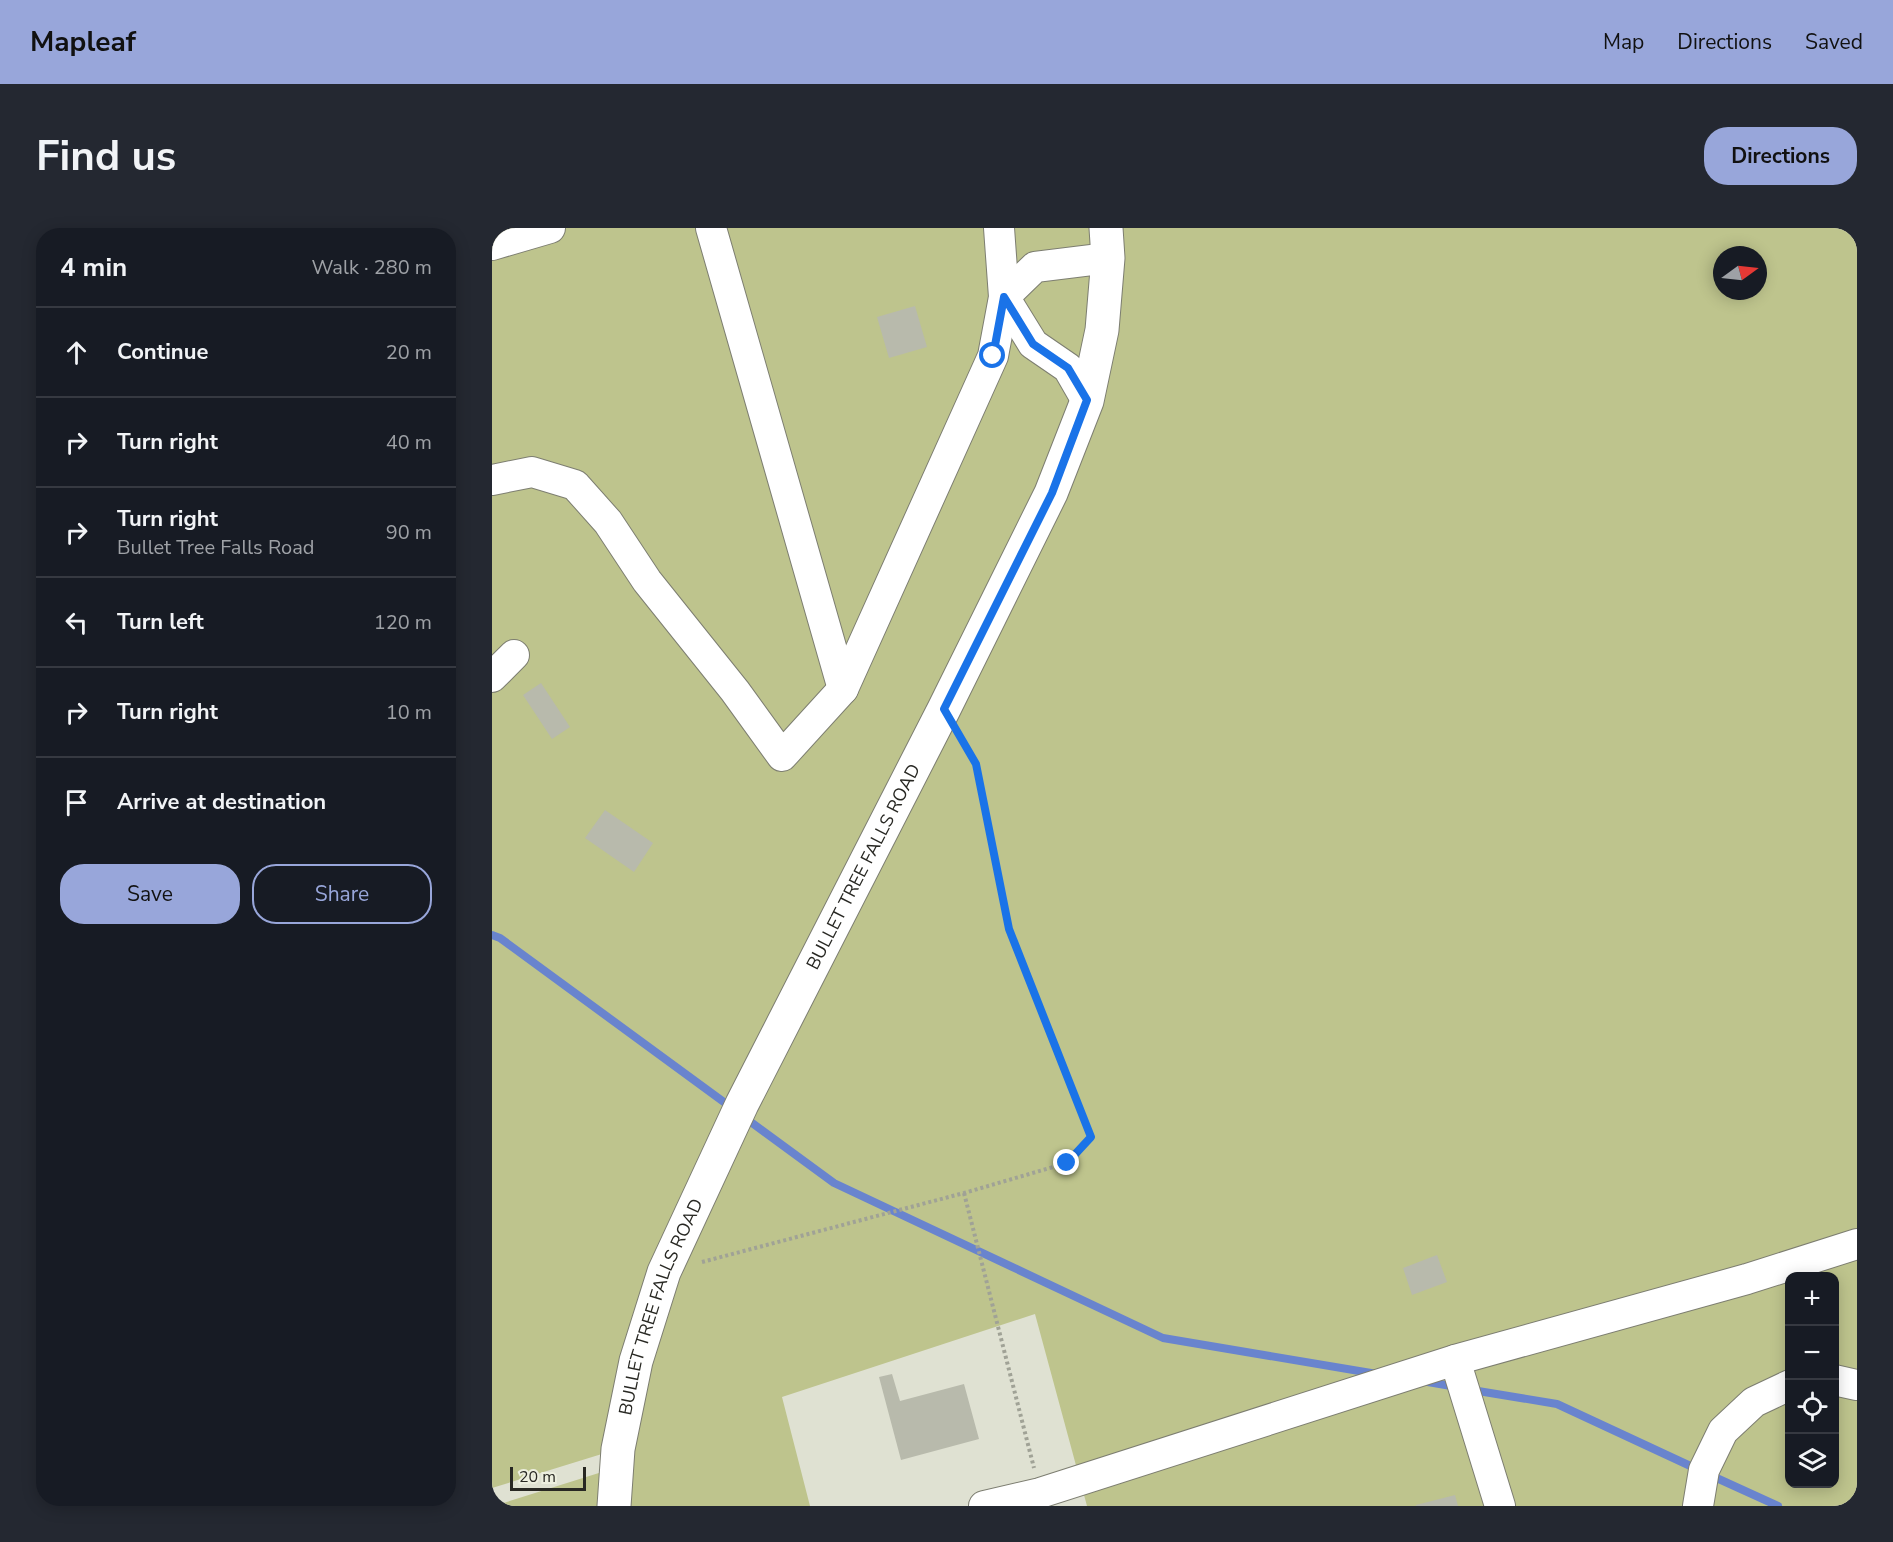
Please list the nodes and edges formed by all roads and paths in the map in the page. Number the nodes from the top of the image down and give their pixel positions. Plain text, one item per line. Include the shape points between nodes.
1 (550, 228) edge
2 (711, 228) edge
3 (999, 228) edge
4 (1107, 243) edge
5 (492, 245) edge
6 (1004, 297) junction
7 (1087, 400) junction
8 (492, 480) edge
9 (514, 654) dead end
10 (492, 677) edge
11 (843, 689) junction
12 (944, 709) junction
13 (964, 1192) junction
14 (1857, 1244) edge
15 (664, 1272) junction
16 (1455, 1360) junction
17 (1839, 1381) edge
18 (1857, 1385) edge
19 (1785, 1387) edge
20 (1040, 1493) junction
21 (614, 1506) edge
22 (984, 1506) edge
23 (1500, 1506) edge
24 (1698, 1506) edge

1 - 5 street
2 - 11 street
3 - 6 street
4 - 6 street via 1035,267
4 - 7 main road, BULLET TREE FALLS ROAD via 1102,330
6 - 7 street via 1033,344 1068,368
6 - 11 street via 993,356
7 - 12 main road, BULLET TREE FALLS ROAD via 1052,493
8 - 11 street via 532,472 575,485 608,522 647,581 782,756
9 - 10 street
12 - 13 path via 976,764 1009,929 1091,1137 1067,1163
12 - 15 main road, BULLET TREE FALLS ROAD via 742,1104
13 - 15 path
13 - 20 path
14 - 16 street via 1747,1279
15 - 21 main road, BULLET TREE FALLS ROAD via 634,1372 618,1449
16 - 20 street
16 - 23 street
17 - 18 street
19 - 24 street via 1754,1402 1723,1431 1704,1470
20 - 22 street

